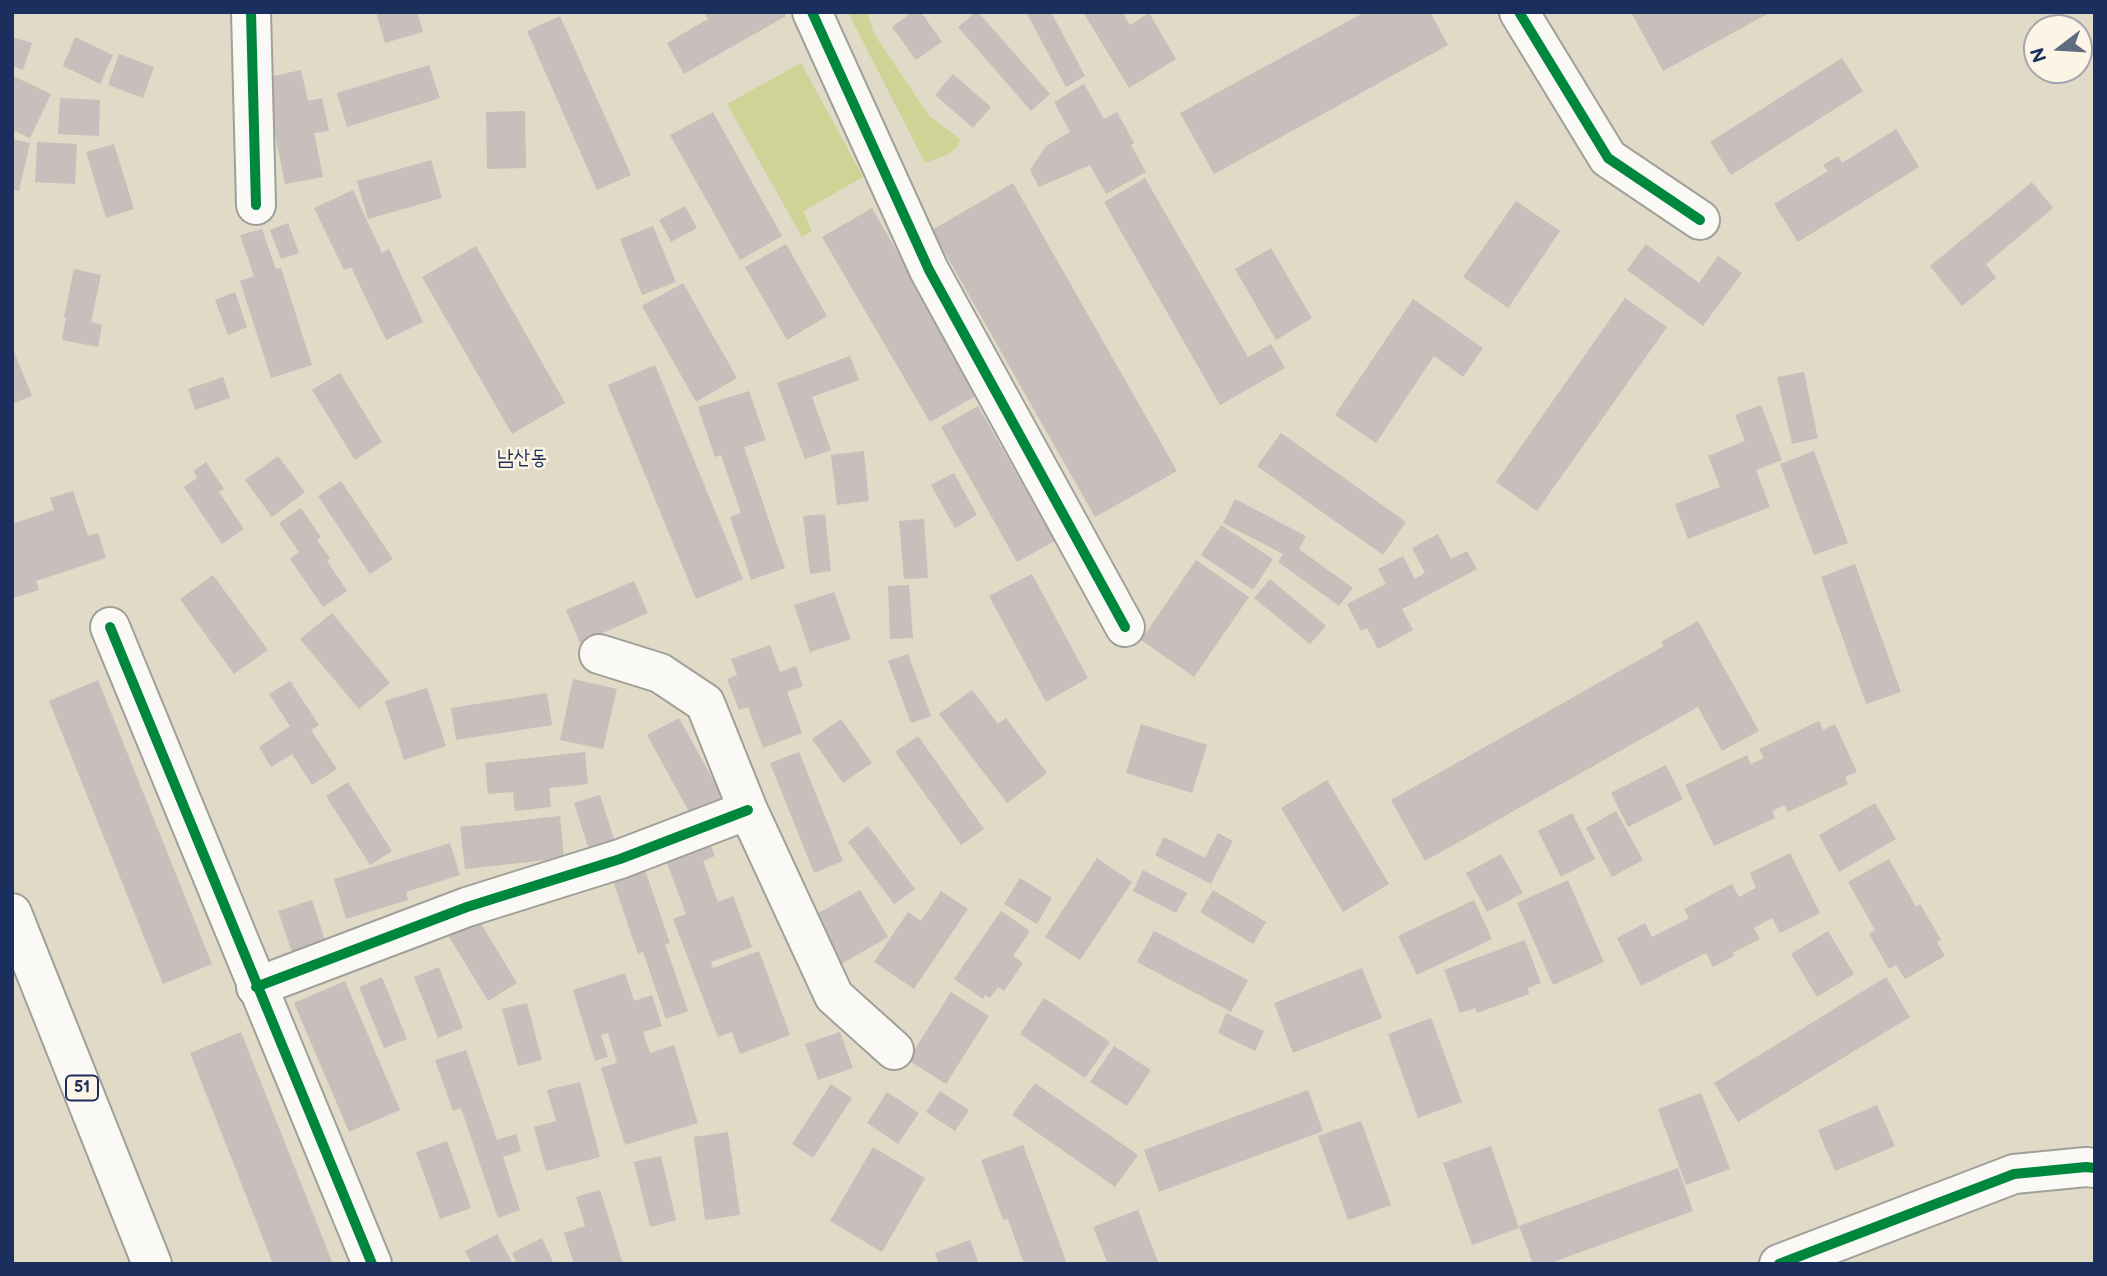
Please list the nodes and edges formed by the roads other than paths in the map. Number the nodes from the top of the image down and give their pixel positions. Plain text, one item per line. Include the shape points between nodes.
1 (251, 12) edge
2 (812, 12) edge
3 (1520, 12) edge
4 (256, 205) dead end
5 (1700, 220) dead end
6 (110, 627) dead end
7 (1125, 627) dead end
8 (600, 654) dead end
9 (748, 810) junction
10 (12, 913) edge
11 (256, 987) junction
12 (894, 1050) dead end
13 (2095, 1168) edge
14 (152, 1264) edge
15 (372, 1264) edge
16 (1779, 1264) edge

1 - 4 street
2 - 7 street via 929,271
3 - 5 street via 1608,158
6 - 11 street
8 - 9 street via 660,673 705,703
9 - 11 street via 620,859 467,907
9 - 12 street via 834,996
10 - 14 street, 51
11 - 15 street
13 - 16 street via 2014,1174

